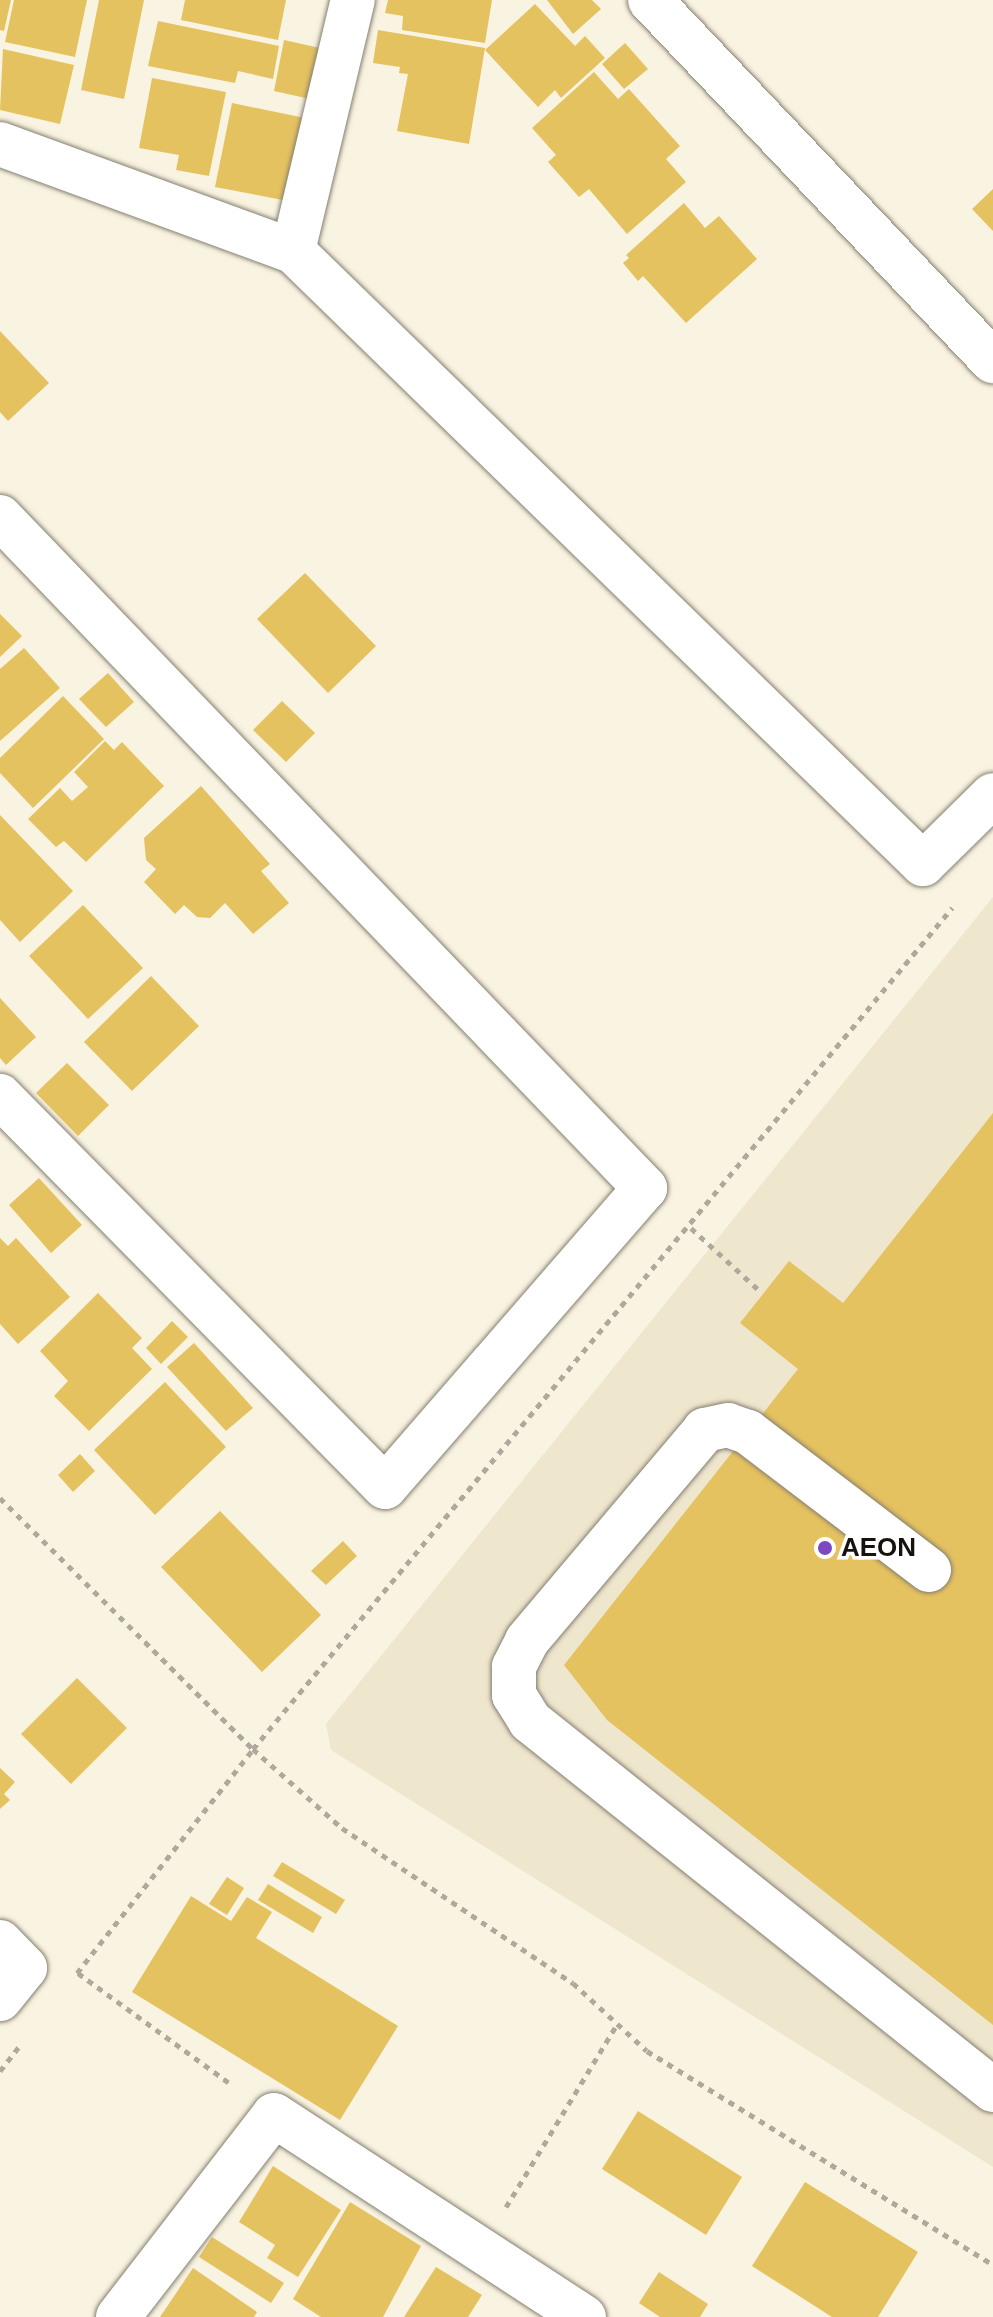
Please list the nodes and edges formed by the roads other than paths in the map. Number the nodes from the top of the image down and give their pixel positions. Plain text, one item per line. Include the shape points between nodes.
1 (353, 0) edge
2 (650, 0) edge
3 (0, 144) edge
4 (293, 251) junction
5 (993, 361) edge
6 (0, 517) edge
7 (993, 795) edge
8 (0, 1096) edge
9 (929, 1570) dead end
10 (0, 1942) edge
11 (0, 1999) edge
12 (993, 2090) edge
13 (118, 2317) edge
14 (584, 2317) edge

1 - 4 street
2 - 5 street
3 - 4 street
4 - 7 street via 923,864
6 - 8 street via 645,1188 385,1487
9 - 12 street via 748,1432 728,1425 705,1430 527,1641 514,1667 514,1695 530,1721
10 - 11 street via 25,1968
13 - 14 street via 274,2115

